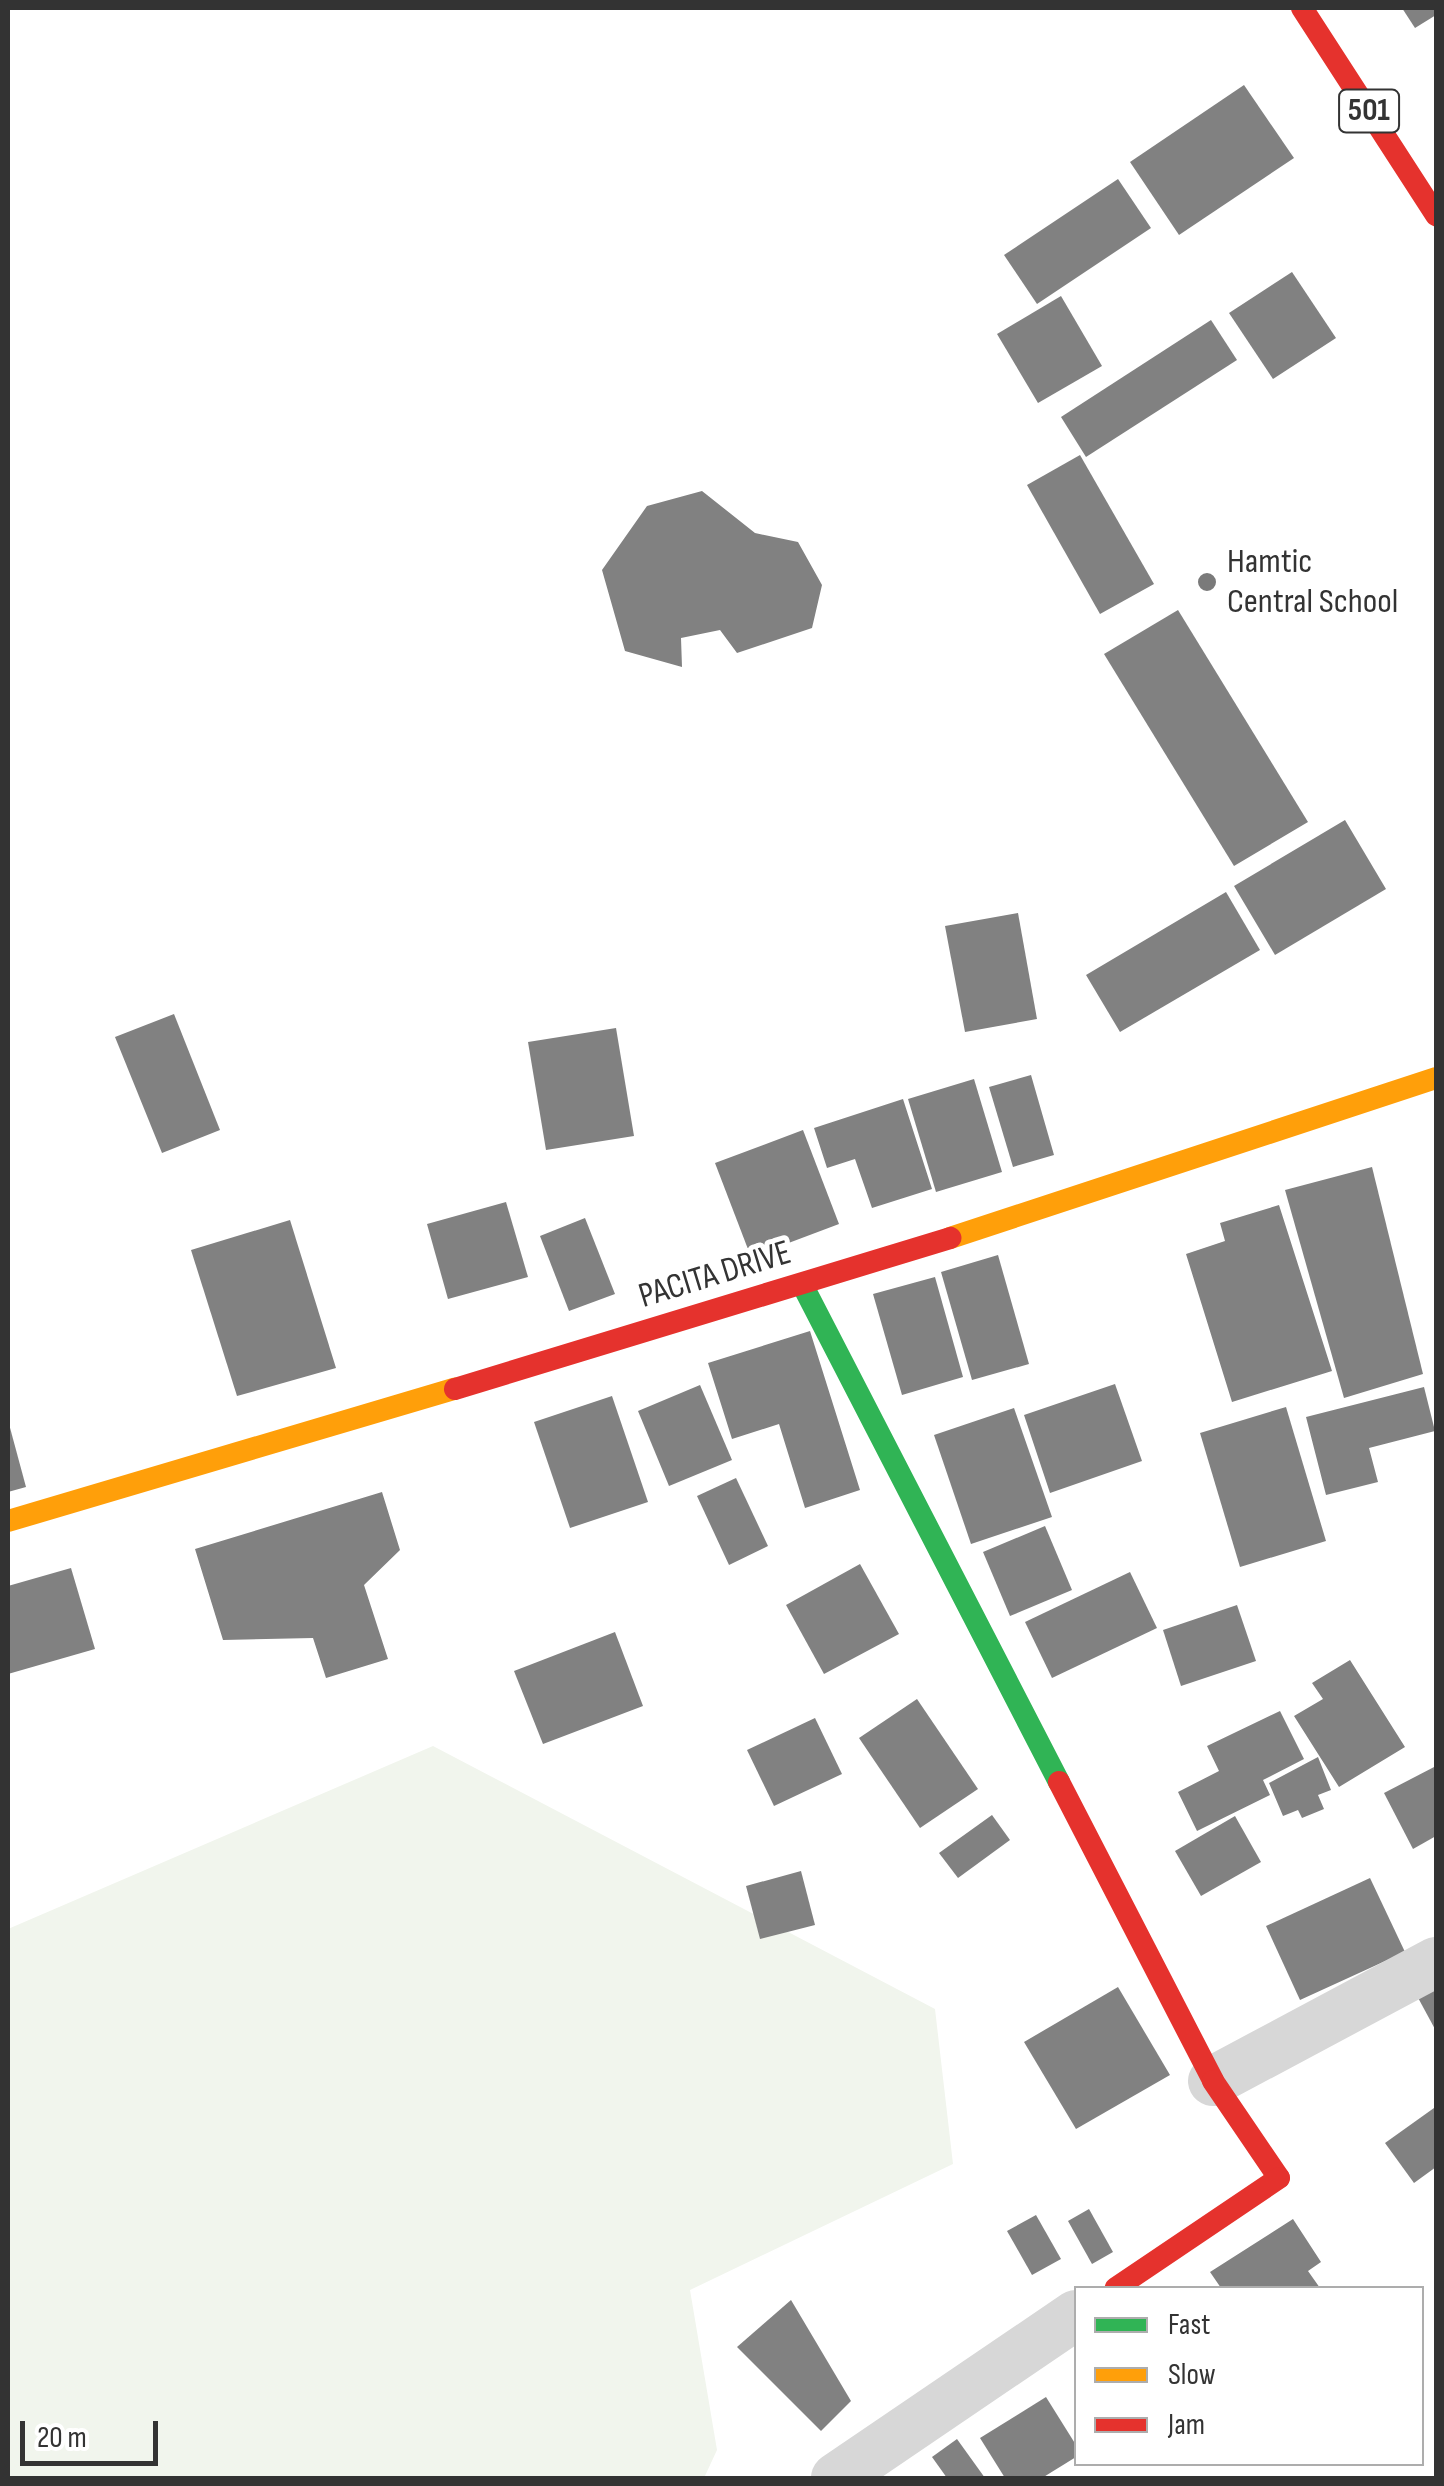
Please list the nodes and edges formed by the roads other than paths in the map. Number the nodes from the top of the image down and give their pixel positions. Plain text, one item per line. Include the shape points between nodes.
1 (1302, 8) edge
2 (1436, 215) edge
3 (1436, 1078) edge
4 (803, 1286) junction
5 (8, 1522) edge
6 (1436, 1962) edge
7 (1214, 2082) junction
8 (1119, 2286) edge
9 (1074, 2316) edge
10 (836, 2478) edge

1 - 2 street, 501
3 - 4 street, PACITA DRIVE
4 - 5 street, PACITA DRIVE
4 - 7 street
6 - 7 street
7 - 8 street via 1279,2178
9 - 10 street

